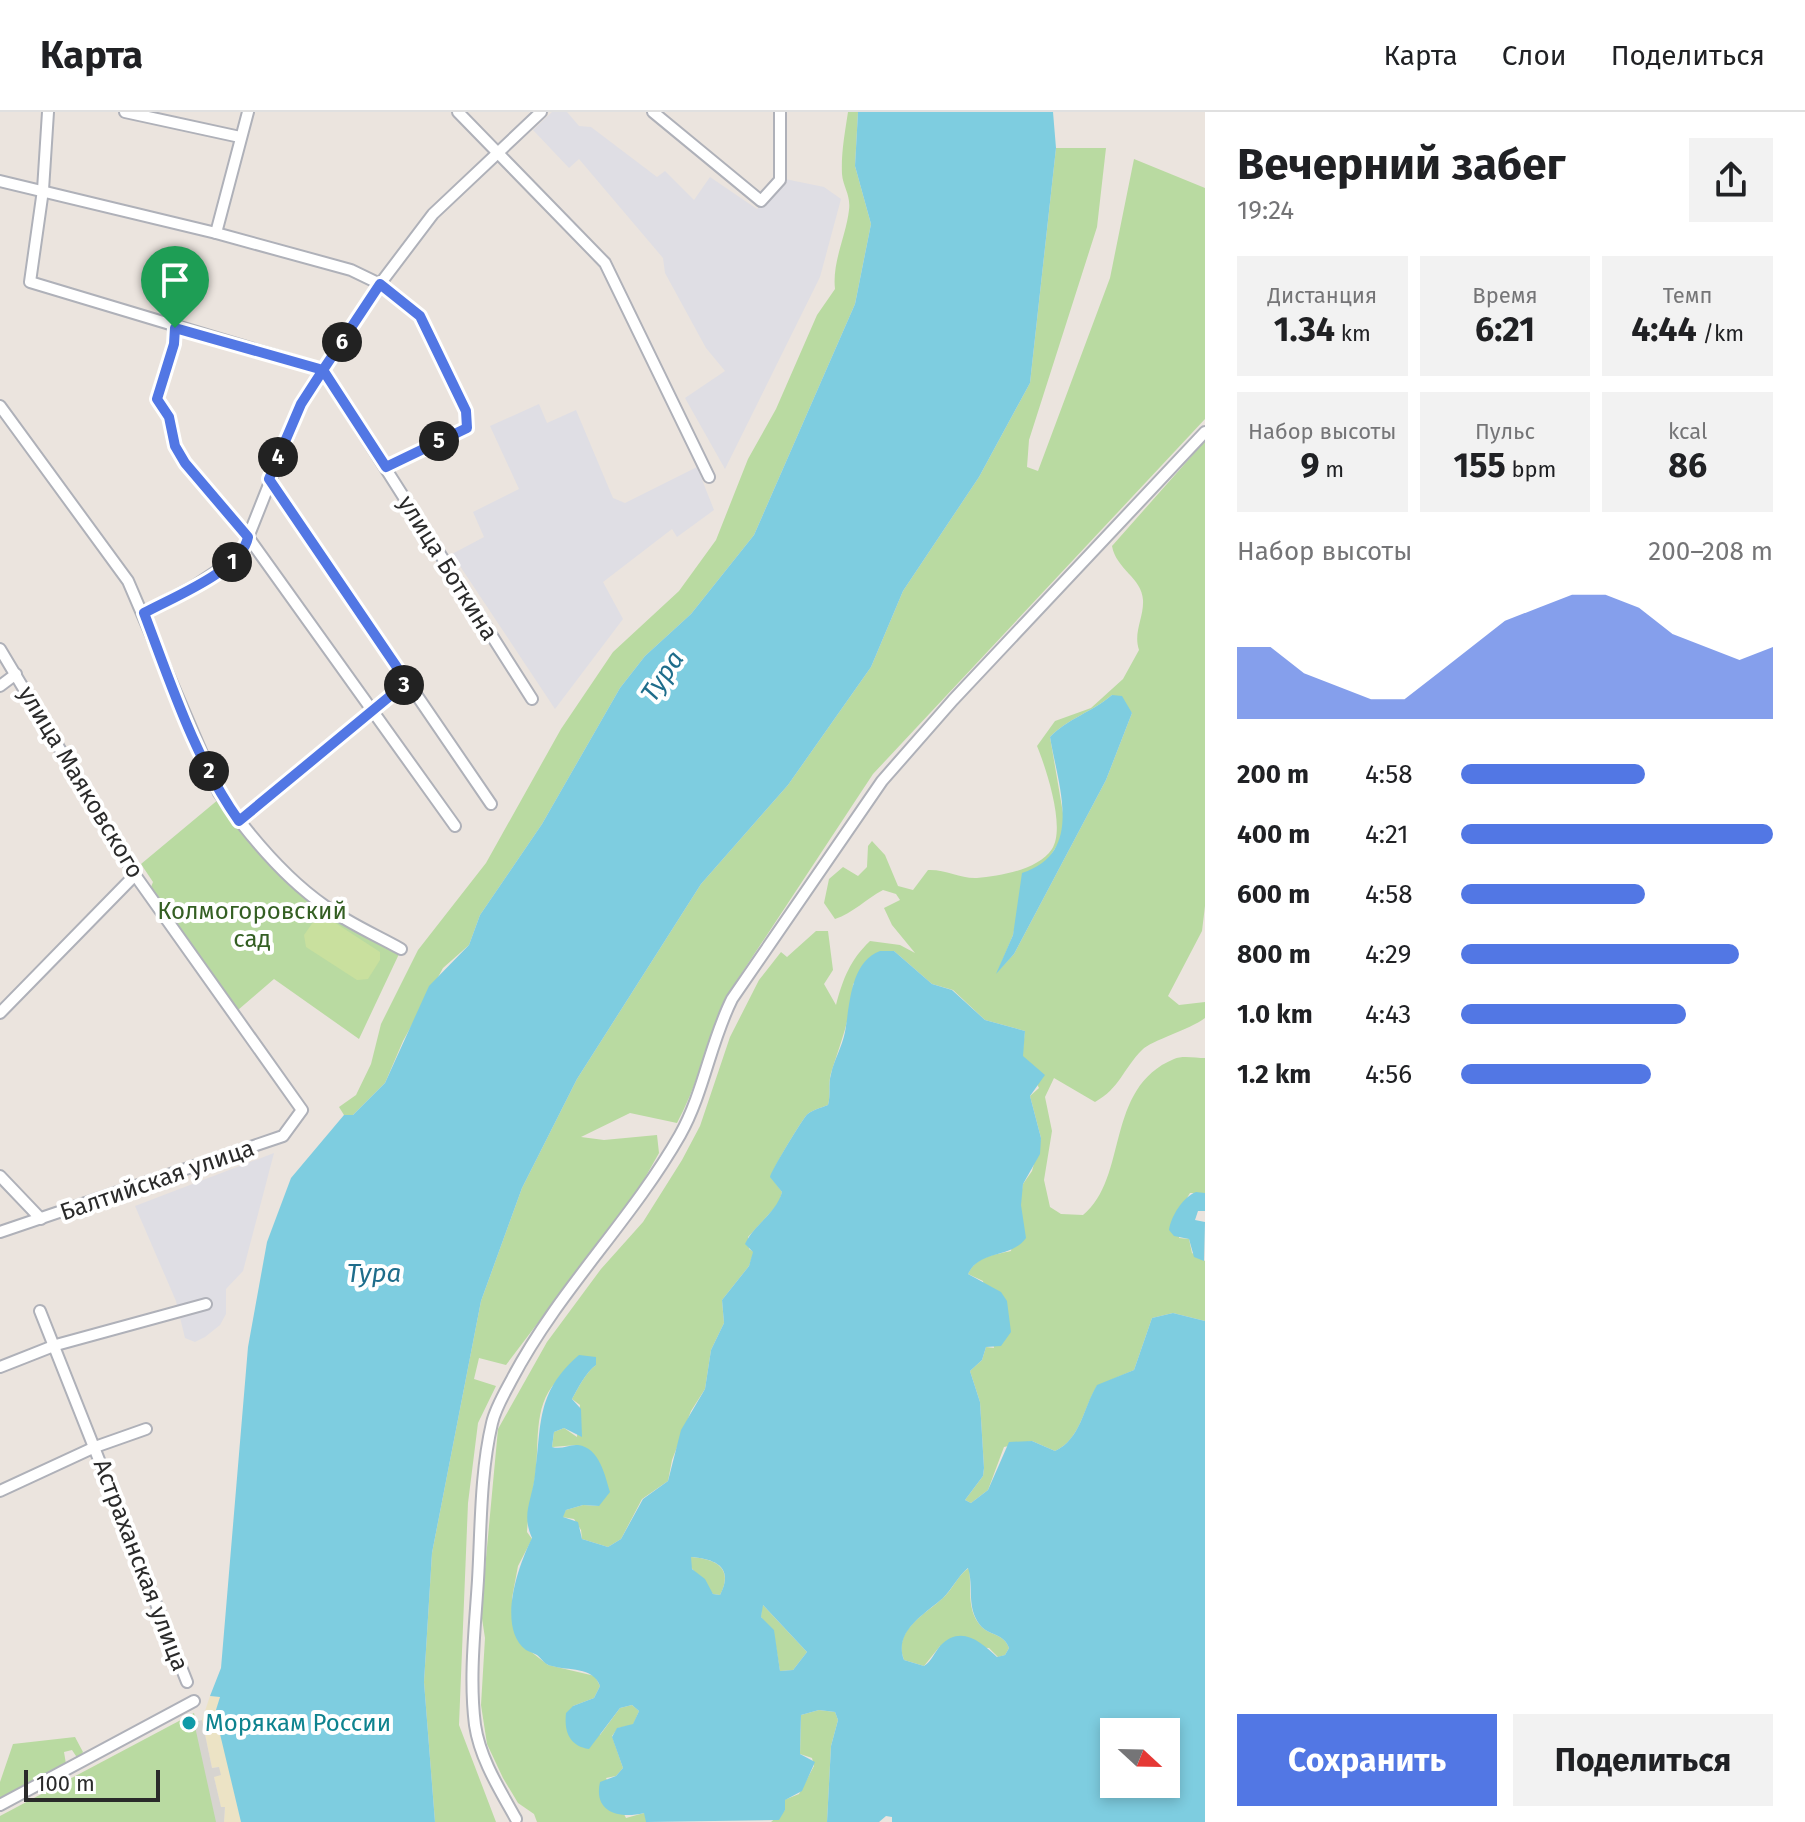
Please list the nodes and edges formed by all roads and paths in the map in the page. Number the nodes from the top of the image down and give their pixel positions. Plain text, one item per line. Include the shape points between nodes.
1 (48, 112) edge
2 (125, 112) edge
3 (248, 112) edge
4 (458, 112) edge
5 (541, 112) edge
6 (653, 112) edge
7 (780, 112) edge
8 (240, 137) junction
9 (498, 153) junction
10 (0, 181) edge
11 (43, 190) junction
12 (216, 233) junction
13 (380, 284) junction
14 (175, 328) junction
15 (323, 370) junction
16 (0, 406) edge
17 (1205, 432) edge
18 (386, 467) junction
19 (709, 477) dead end
20 (269, 479) junction
21 (248, 537) junction
22 (144, 613) junction
23 (0, 649) edge
24 (16, 674) junction
25 (407, 682) junction
26 (0, 686) edge
27 (532, 699) dead end
28 (373, 713) junction
29 (491, 804) dead end
30 (239, 821) junction
31 (455, 826) dead end
32 (135, 875) junction
33 (401, 949) dead end
34 (0, 1013) edge
35 (302, 1110) joint
36 (0, 1176) edge
37 (41, 1219) junction
38 (0, 1232) edge
39 (206, 1304) dead end
40 (40, 1311) dead end
41 (56, 1345) junction
42 (0, 1367) edge
43 (146, 1429) dead end
44 (95, 1447) junction
45 (0, 1491) edge
46 (187, 1682) dead end
47 (194, 1701) dead end
48 (0, 1805) edge
49 (516, 1819) dead end

1 - 11 street
2 - 8 street
3 - 8 street
4 - 9 street
5 - 9 street
6 - 7 street via 761,201 780,180
8 - 12 street
9 - 13 street via 433,214
9 - 19 street via 605,263
10 - 11 street
11 - 12 street
11 - 14 street via 30,282
12 - 13 street via 351,270
13 - 15 street
13 - 18 street via 420,316 466,411 467,428
14 - 15 street
14 - 21 street via 157,399 185,463
15 - 18 street, улица Боткина
15 - 20 street via 301,404
16 - 22 street via 106,548
17 - 49 street via 882,781 732,999 681,1133 642,1196 544,1325 512,1379 490,1435 473,1685 475,1728 491,1775
18 - 27 street, улица Боткина
20 - 21 street
20 - 25 street
21 - 22 street via 246,548 232,562
21 - 28 street
22 - 30 street via 184,719 219,793
23 - 24 street, улица Маяковского
24 - 26 street
24 - 32 street, улица Маяковского
25 - 28 street
25 - 29 street
28 - 30 street
28 - 31 street
30 - 33 street via 325,906
32 - 34 street
32 - 35 street, улица Маяковского
35 - 37 street, Балтийская улица via 283,1136
36 - 37 street
37 - 38 street, Балтийская улица
39 - 41 street
40 - 41 street, Астраханская улица
41 - 42 street
41 - 44 street, Астраханская улица
43 - 44 street, Астраханская улица
44 - 45 street, Астраханская улица
44 - 46 street, Астраханская улица
47 - 48 street

